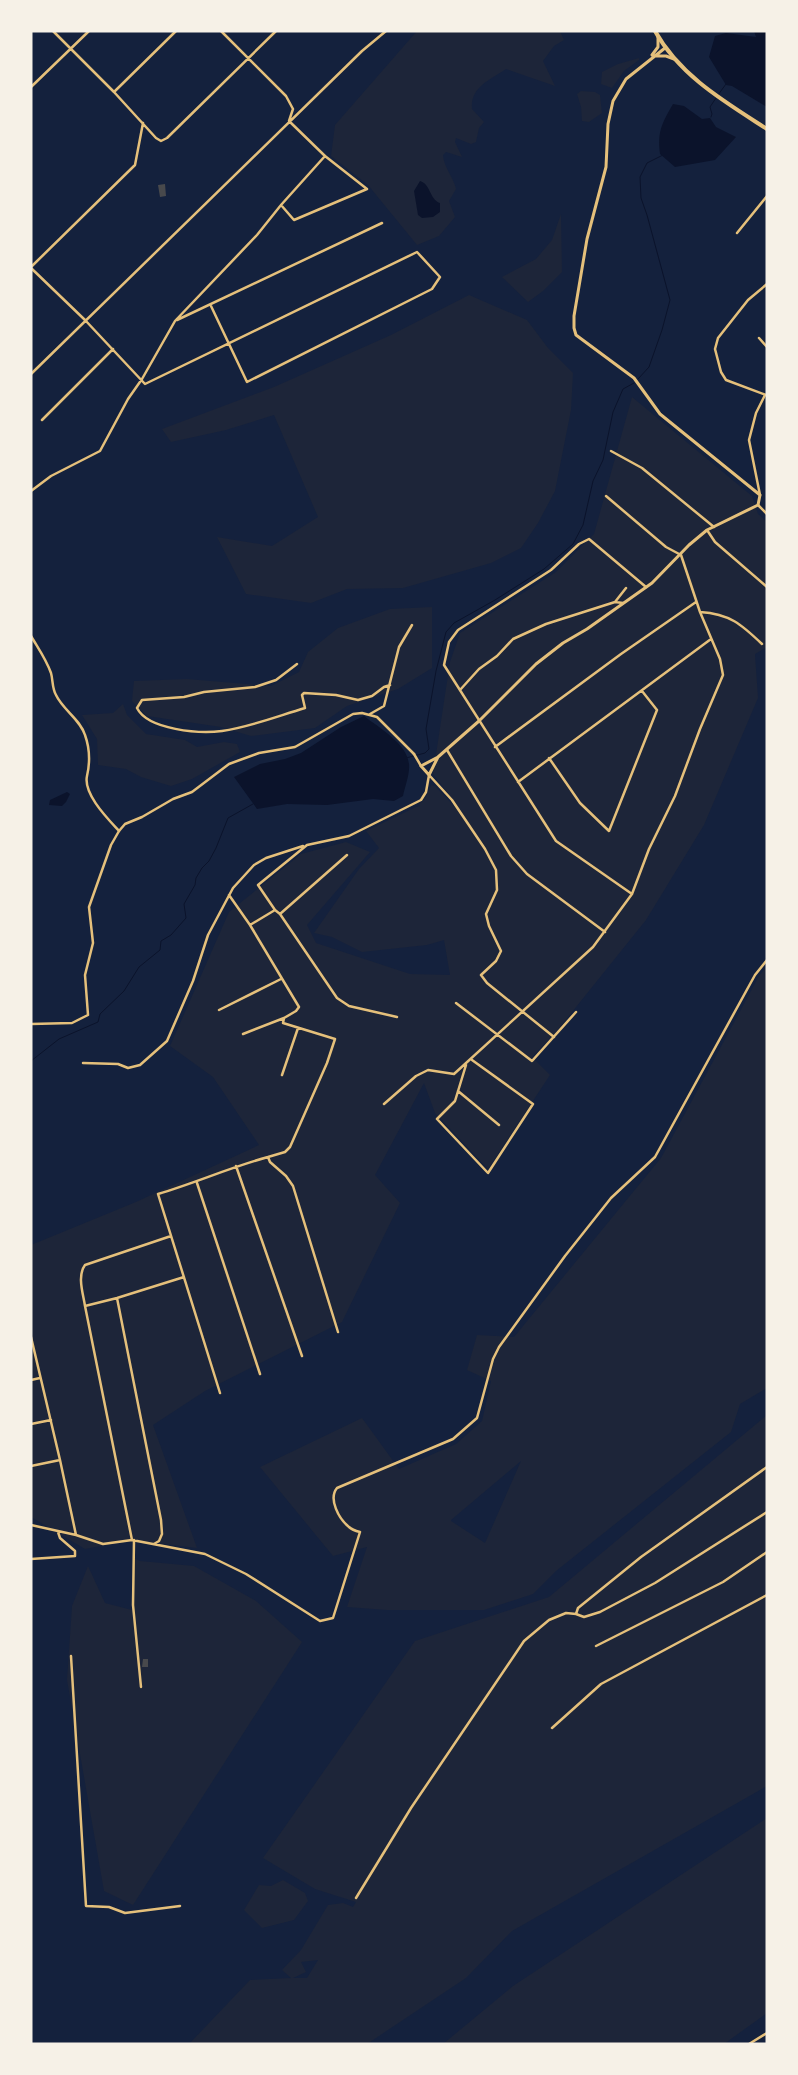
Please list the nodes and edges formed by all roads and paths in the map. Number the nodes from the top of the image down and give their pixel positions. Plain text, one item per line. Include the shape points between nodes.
1 (53, 31) edge
2 (89, 31) edge
3 (176, 31) edge
4 (221, 31) edge
5 (276, 31) edge
6 (386, 31) edge
7 (656, 33) edge
8 (70, 48) junction
9 (665, 48) junction
10 (248, 59) junction
11 (649, 60) junction
12 (676, 60) junction
13 (31, 87) edge
14 (114, 92) junction
15 (289, 121) junction
16 (143, 123) junction
17 (767, 129) edge
18 (325, 156) junction
19 (767, 196) edge
20 (281, 204) junction
21 (382, 223) dead end
22 (737, 233) dead end
23 (31, 267) edge
24 (767, 284) edge
25 (211, 306) junction
26 (85, 320) junction
27 (175, 321) junction
28 (759, 338) dead end
29 (230, 343) junction
30 (767, 347) edge
31 (113, 349) junction
32 (31, 374) edge
33 (142, 379) junction
34 (766, 395) edge
35 (42, 420) dead end
36 (611, 451) dead end
37 (31, 490) edge
38 (760, 495) junction
39 (606, 496) dead end
40 (758, 505) junction
41 (767, 514) edge
42 (714, 527) junction
43 (707, 530) junction
44 (681, 555) junction
45 (646, 587) junction
46 (767, 587) edge
47 (626, 588) dead end
48 (615, 602) junction
49 (696, 602) junction
50 (623, 603) junction
51 (700, 612) junction
52 (412, 625) dead end
53 (31, 636) edge
54 (711, 639) junction
55 (762, 644) dead end
56 (297, 664) dead end
57 (390, 684) junction
58 (460, 690) junction
59 (642, 690) junction
60 (370, 714) junction
61 (478, 721) junction
62 (496, 747) junction
63 (447, 750) junction
64 (438, 757) junction
65 (549, 758) junction
66 (421, 766) junction
67 (429, 775) junction
68 (518, 782) junction
69 (125, 824) junction
70 (114, 826) junction
71 (119, 831) junction
72 (116, 836) junction
73 (307, 845) junction
74 (347, 855) dead end
75 (632, 894) junction
76 (229, 895) junction
77 (275, 910) junction
78 (280, 914) junction
79 (250, 925) junction
80 (605, 932) junction
81 (767, 960) edge
82 (281, 979) junction
83 (456, 1003) dead end
84 (220, 1010) dead end
85 (522, 1012) junction
86 (576, 1012) dead end
87 (397, 1017) dead end
88 (284, 1018) junction
89 (31, 1024) edge
90 (298, 1028) junction
91 (243, 1034) dead end
92 (497, 1035) junction
93 (554, 1036) junction
94 (472, 1060) junction
95 (83, 1063) dead end
96 (466, 1065) junction
97 (282, 1076) dead end
98 (458, 1091) junction
99 (384, 1104) dead end
100 (499, 1125) dead end
101 (268, 1157) junction
102 (236, 1166) junction
103 (197, 1183) junction
104 (171, 1236) junction
105 (184, 1277) junction
106 (117, 1298) junction
107 (85, 1306) junction
108 (338, 1332) dead end
109 (31, 1337) edge
110 (302, 1356) dead end
111 (260, 1374) dead end
112 (40, 1378) junction
113 (31, 1380) edge
114 (220, 1393) dead end
115 (51, 1420) junction
116 (31, 1424) edge
117 (60, 1460) junction
118 (31, 1466) edge
119 (767, 1467) edge
120 (767, 1512) edge
121 (32, 1524) edge
122 (58, 1532) junction
123 (77, 1535) junction
124 (133, 1540) junction
125 (152, 1545) junction
126 (767, 1552) edge
127 (31, 1560) edge
128 (767, 1595) edge
129 (576, 1614) junction
130 (596, 1646) dead end
131 (71, 1656) dead end
132 (141, 1687) dead end
133 (552, 1728) dead end
134 (356, 1898) dead end
135 (180, 1906) dead end
136 (767, 2033) edge
137 (750, 2044) edge

1 - 8 street
2 - 8 street
3 - 14 street
4 - 10 street
5 - 10 street
6 - 15 street
7 - 9 main road
7 - 11 main road via 658,47
8 - 13 street
8 - 14 street
9 - 11 main road
9 - 12 main road
10 - 15 street via 286,96 293,109
10 - 16 street via 167,138 161,141 156,138
11 - 12 main road via 660,55
11 - 38 main road via 626,79 611,108 606,167 587,239 574,328 576,335 634,378 660,414
12 - 17 main road via 689,75
14 - 16 street
15 - 18 street
15 - 26 street
16 - 23 street via 135,165
18 - 20 street
18 - 20 street via 367,189 294,220
19 - 22 street
20 - 27 street via 257,235
21 - 25 street
23 - 26 street
24 - 34 street via 748,300 718,338 715,349 720,372 726,380
25 - 27 street
25 - 29 street
26 - 31 street
26 - 32 street
27 - 33 street
28 - 30 street
29 - 29 street via 418,252 440,277 432,289 247,382
29 - 33 street via 145,384
31 - 33 street
31 - 35 street
33 - 37 street via 100,450
34 - 38 street via 756,413 750,440
36 - 42 street via 642,468
38 - 40 main road
39 - 44 street via 666,547
40 - 41 street
40 - 42 main road
42 - 43 main road
43 - 44 main road
43 - 46 street via 715,542
44 - 45 main road
44 - 49 street
45 - 50 main road
45 - 58 street via 590,540 579,544 551,570 458,630 449,642 444,665
47 - 48 street
48 - 50 street
48 - 58 street via 546,624 513,639
49 - 51 street
49 - 62 street
50 - 61 main road via 536,664
51 - 54 street
51 - 55 street via 732,618
52 - 57 street via 399,647
53 - 70 street via 46,661 56,695 86,736 90,795
54 - 59 street
54 - 75 street via 724,675
56 - 57 street via 276,680 256,687 142,700 137,708 145,718 165,726 191,731 222,731 305,708 304,693 358,700 372,696
57 - 60 street via 384,706
58 - 61 street
59 - 65 street
59 - 65 street via 656,710 609,831 580,803
60 - 66 street via 382,721 414,754
60 - 69 street via 353,714 295,747 259,753 229,764 192,792
61 - 62 street
61 - 63 main road
62 - 68 street
63 - 64 main road
63 - 80 street via 511,856 527,874
64 - 66 main road
64 - 67 main road
65 - 68 street
66 - 67 main road
67 - 73 street via 421,800 350,836
67 - 85 street via 452,800 486,849 496,870 497,890 486,914 501,951 496,961 481,975
68 - 75 street via 556,841
69 - 70 street
69 - 71 street
70 - 71 street
70 - 72 street
71 - 72 street
72 - 89 street via 89,907 93,943 85,975 88,1015 72,1023
73 - 76 street via 254,865
73 - 77 street via 258,884
74 - 78 street
75 - 80 street
76 - 79 street
76 - 95 street via 208,935 193,981 167,1041 140,1065 128,1068 118,1064
77 - 78 street
77 - 79 street
78 - 87 street via 337,998 349,1006
79 - 82 street
80 - 85 street
81 - 125 street via 755,975 655,1157 611,1198 499,1347 477,1418 453,1439 334,1491 333,1499 347,1526 360,1532 333,1618 320,1621 246,1574 205,1554
82 - 84 street
82 - 88 street via 299,1007
83 - 92 street
85 - 92 street
85 - 93 street
86 - 93 street
88 - 90 street via 283,1024
88 - 91 street
90 - 97 street
90 - 101 street via 334,1039 290,1148
92 - 93 street via 532,1061
92 - 94 street
94 - 96 street
94 - 98 street via 533,1104 488,1173 437,1119 455,1101
96 - 98 street
96 - 99 street via 454,1074 428,1070 416,1076
98 - 100 street
101 - 102 street
101 - 108 street via 293,1186
102 - 103 street
102 - 110 street
103 - 104 street via 158,1194
103 - 111 street
104 - 105 street
104 - 107 street via 86,1266 81,1276
105 - 106 street
105 - 114 street
106 - 107 street
106 - 125 street via 161,1520 162,1534
107 - 124 street
109 - 112 street
112 - 113 street
112 - 115 street
115 - 116 street
115 - 117 street
117 - 118 street
117 - 123 street
119 - 129 street via 641,1557 578,1608
120 - 129 street via 655,1583 600,1612 584,1617
121 - 122 street
122 - 123 street
122 - 127 street via 75,1556
123 - 124 street via 103,1544
124 - 125 street
124 - 132 street via 133,1605
126 - 130 street via 723,1582
128 - 133 street via 601,1684
129 - 134 street via 566,1613 549,1620 524,1641 411,1808
131 - 135 street via 86,1906 109,1907 125,1913
136 - 137 street

